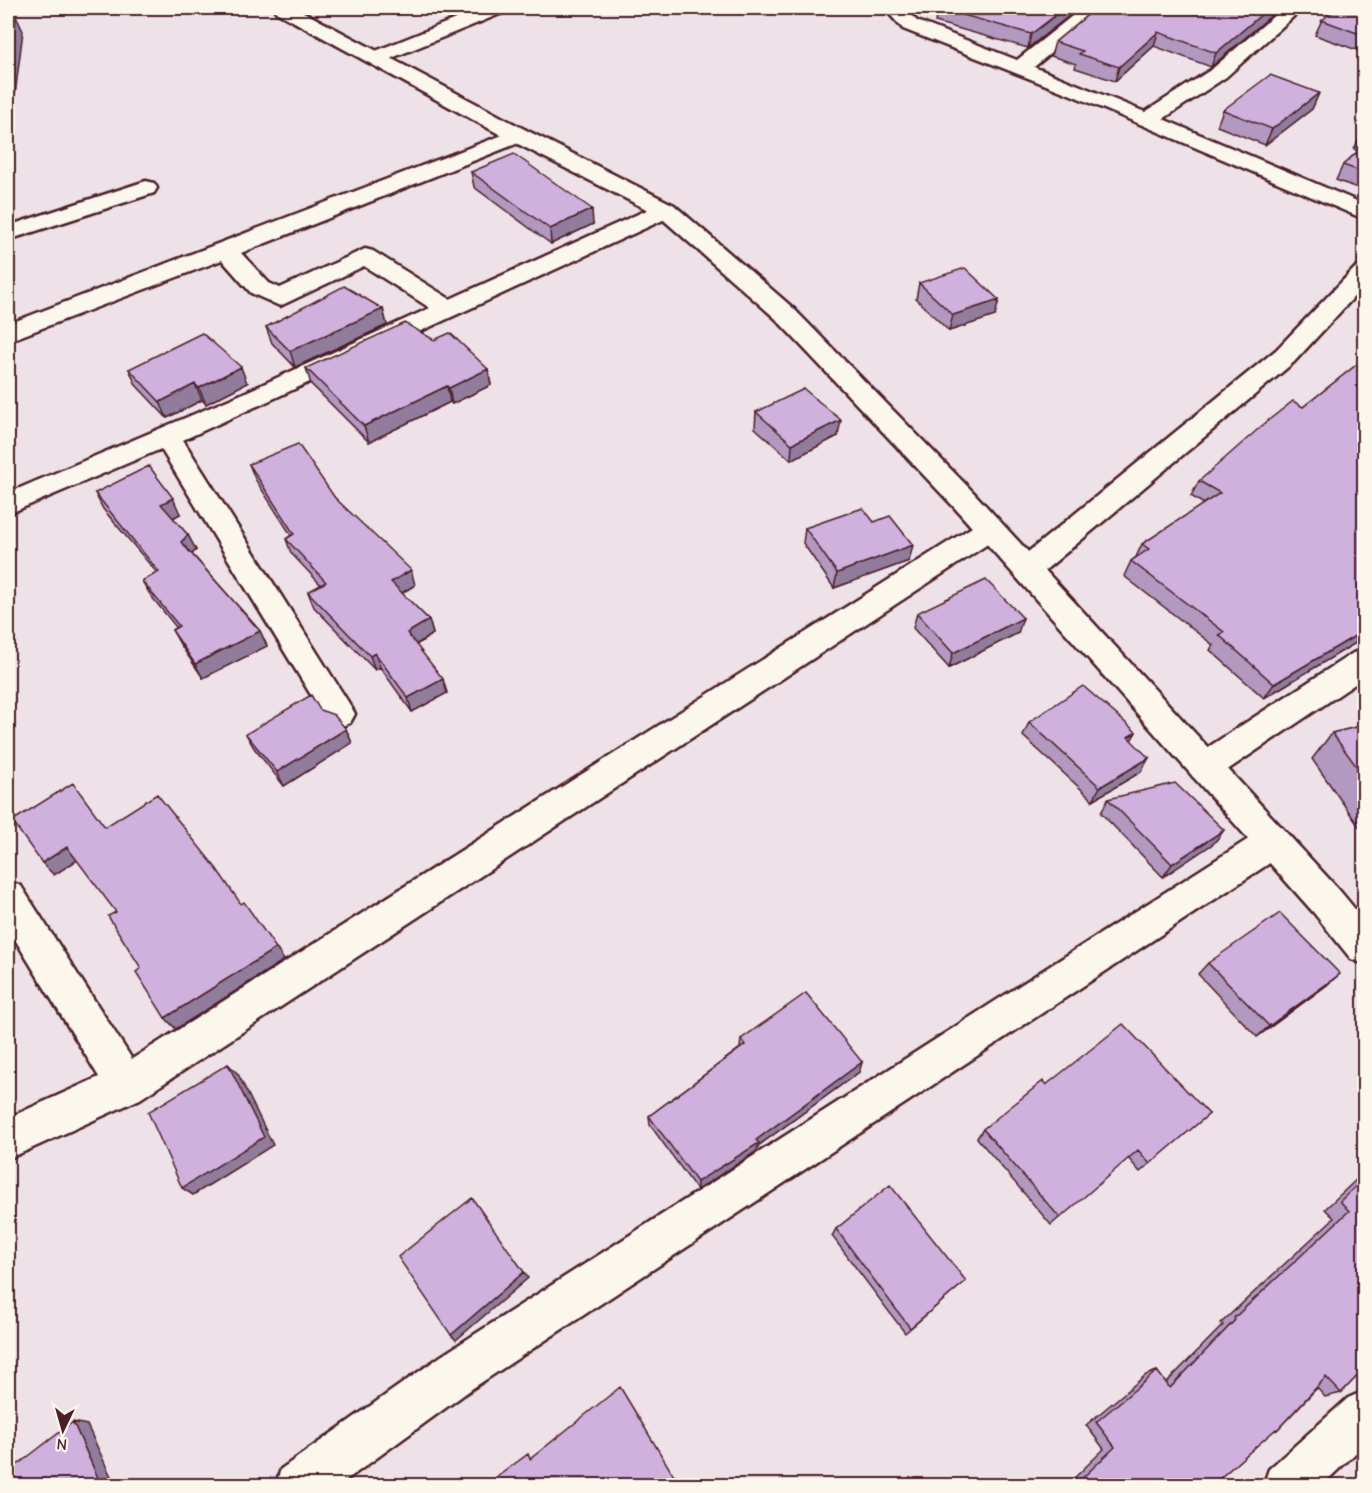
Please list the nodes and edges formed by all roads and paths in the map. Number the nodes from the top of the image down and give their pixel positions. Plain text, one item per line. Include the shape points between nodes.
1 (283, 8) edge
2 (498, 8) edge
3 (898, 8) edge
4 (1093, 8) edge
5 (1294, 8) edge
6 (375, 58) junction
7 (1020, 68) junction
8 (1147, 120) junction
9 (518, 135) junction
10 (146, 188) dead end
11 (666, 210) junction
12 (1365, 212) edge
13 (8, 233) edge
14 (226, 250) junction
15 (1365, 272) edge
16 (448, 309) junction
17 (8, 333) edge
18 (166, 436) junction
19 (8, 504) edge
20 (990, 529) junction
21 (1027, 569) junction
22 (1365, 662) edge
23 (339, 714) dead end
24 (1205, 767) junction
25 (1273, 842) junction
26 (8, 897) edge
27 (1365, 947) edge
28 (126, 1085) junction
29 (12, 1137) dead end
30 (1365, 1414) edge
31 (298, 1485) edge
32 (1286, 1485) edge

1 - 6 street
2 - 6 street
3 - 7 street via 910,25
4 - 7 street
5 - 8 street via 1219,74
6 - 9 street
7 - 8 street
8 - 12 street
9 - 11 street
9 - 14 street
10 - 13 street
11 - 16 street
11 - 20 street via 784,313
14 - 16 street via 260,288 280,298 365,256
14 - 17 street
15 - 21 street via 1285,356
16 - 18 street
18 - 19 street
18 - 23 street
20 - 21 street
20 - 28 street
21 - 24 street
22 - 24 street
24 - 25 street
25 - 27 street
25 - 31 street via 457,1372
26 - 28 street
28 - 29 street
30 - 32 street

